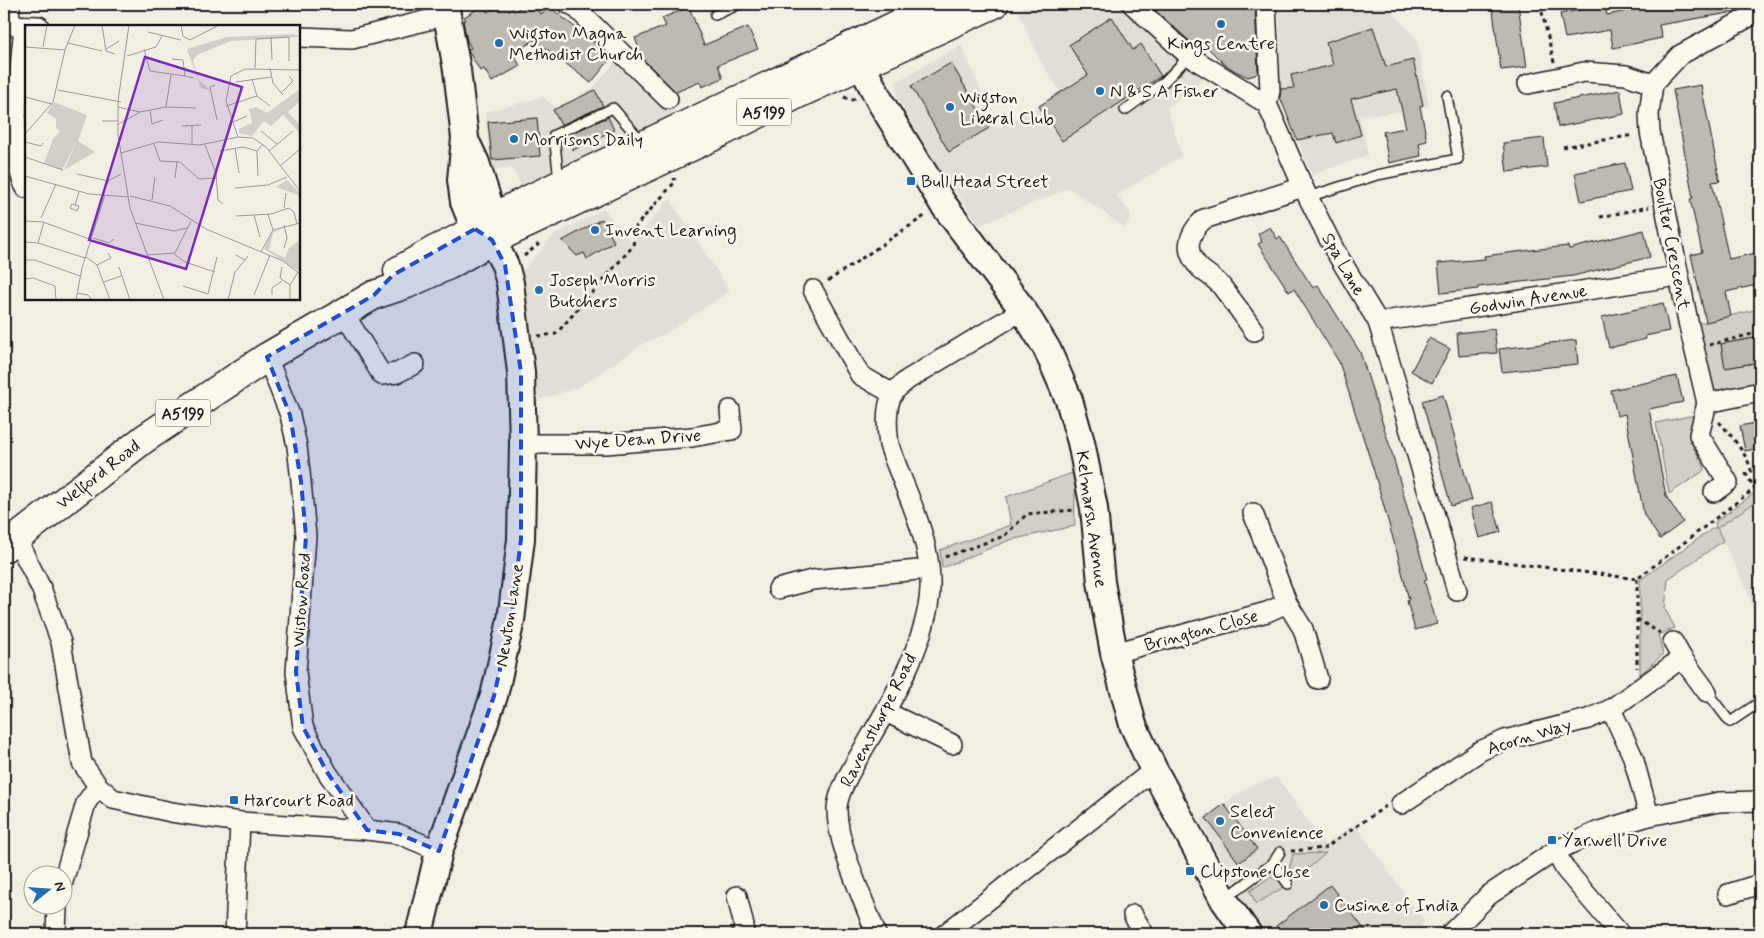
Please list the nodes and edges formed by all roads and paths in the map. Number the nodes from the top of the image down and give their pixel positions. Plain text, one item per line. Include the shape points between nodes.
1 (10, 4) edge
2 (571, 4) edge
3 (740, 4) edge
4 (941, 4) edge
5 (994, 4) edge
6 (1132, 4) edge
7 (1266, 4) edge
8 (1540, 4) edge
9 (446, 10) edge
10 (1760, 10) edge
11 (715, 15) dead end
12 (19, 25) edge
13 (300, 37) edge
14 (856, 55) junction
15 (1189, 56) junction
16 (1558, 77) junction
17 (1528, 84) dead end
18 (1653, 84) junction
19 (1447, 96) dead end
20 (668, 99) dead end
21 (1267, 104) junction
22 (1125, 110) dead end
23 (1650, 132) junction
24 (1563, 147) dead end
25 (652, 156) junction
26 (25, 186) edge
27 (1305, 192) junction
28 (558, 198) junction
29 (943, 204) junction
30 (1665, 204) junction
31 (1600, 217) dead end
32 (473, 238) junction
33 (1678, 276) junction
34 (813, 290) joint
35 (1023, 310) junction
36 (343, 312) junction
37 (1378, 322) junction
38 (1760, 330) edge
39 (1254, 331) dead end
40 (517, 338) junction
41 (1694, 348) junction
42 (267, 357) junction
43 (415, 364) dead end
44 (1760, 392) edge
45 (893, 394) junction
46 (1706, 407) junction
47 (730, 410) dead end
48 (524, 444) junction
49 (1760, 485) edge
50 (1755, 489) junction
51 (1714, 492) dead end
52 (1094, 508) junction
53 (1253, 513) dead end
54 (10, 543) edge
55 (1447, 554) junction
56 (929, 570) junction
57 (1636, 578) junction
58 (778, 589) dead end
59 (1457, 591) dead end
60 (1287, 603) junction
61 (1637, 619) junction
62 (1678, 650) junction
63 (1114, 653) junction
64 (1318, 679) dead end
65 (1637, 689) junction
66 (1707, 692) joint
67 (1760, 702) edge
68 (1612, 709) junction
69 (886, 712) junction
70 (952, 744) dead end
71 (1154, 770) junction
72 (98, 786) junction
73 (1760, 801) edge
74 (1400, 804) joint
75 (1649, 816) junction
76 (240, 822) junction
77 (367, 830) junction
78 (439, 850) junction
79 (1555, 851) junction
80 (1280, 852) joint
81 (1273, 863) junction
82 (68, 866) edge
83 (1288, 884) dead end
84 (1760, 884) edge
85 (1728, 894) dead end
86 (736, 896) dead end
87 (1224, 900) junction
88 (1134, 915) dead end
89 (57, 916) edge
90 (56, 934) edge
91 (235, 934) edge
92 (419, 934) edge
93 (742, 934) edge
94 (876, 934) edge
95 (945, 934) edge
96 (1144, 934) edge
97 (1248, 934) edge
98 (1450, 934) edge
99 (1620, 934) edge

1 - 12 street
2 - 20 street
3 - 11 lane
4 - 14 main road, A5199
5 - 14 main road, A5199
6 - 15 street
7 - 21 street via 1270,91
8 - 16 path
9 - 13 street via 352,39
9 - 32 street, Newton Lane via 465,138 461,180
10 - 18 street via 1680,55
12 - 26 street via 16,150
14 - 25 main road, A5199
14 - 29 street, Kelmarsh Avenue via 881,103
15 - 21 street
15 - 22 lane via 1164,82
16 - 17 street
16 - 18 street via 1584,72 1626,75
18 - 23 street, Boulter Crescent
19 - 27 lane via 1458,159
21 - 27 street, Spa Lane
23 - 24 path
23 - 30 street, Boulter Crescent
25 - 28 main road
25 - 28 lane via 613,108 554,135
25 - 40 path via 675,182 636,226 633,246 556,334
27 - 37 street, Spa Lane via 1334,249
27 - 39 street via 1204,219 1194,228 1189,239 1189,251 1194,262 1221,285
28 - 32 main road
28 - 32 main road via 523,203
29 - 34 path
29 - 35 street, Kelmarsh Avenue
30 - 31 path
30 - 33 street, Boulter Crescent
32 - 36 main road, Welford Road / A5199 via 434,250 393,274 374,294
32 - 40 street, Newton Lane via 505,265
33 - 37 street, Godwin Avenue
33 - 41 street, Boulter Crescent
34 - 45 street via 860,375
35 - 45 street via 907,380
35 - 52 street, Kelmarsh Avenue via 1047,349 1069,400
36 - 42 main road, Welford Road / A5199
36 - 43 street via 382,375 397,373
37 - 55 street, Spa Lane
38 - 41 path
40 - 48 street, Newton Lane
41 - 46 street, Boulter Crescent
42 - 54 main road, Welford Road / A5199 via 144,439
42 - 77 street, Wistow Road via 290,415 301,481 306,536 296,672 303,727 326,772
44 - 46 street
45 - 56 street, Ravensthorpe Road via 886,427 889,444 921,531
46 - 50 path via 1745,457 1751,468 1746,474
46 - 51 street, Boulter Crescent via 1699,435 1728,482
47 - 48 street, Wye Dean Drive via 732,430 692,437 606,444
48 - 78 street, Newton Lane via 521,539 511,620 494,696
49 - 50 path
50 - 57 path
52 - 56 path via 1027,514 1004,536 942,558
52 - 63 street, Kelmarsh Avenue via 1101,582
53 - 60 street
54 - 72 street via 41,588 61,642 82,763
55 - 57 path
55 - 59 street, Spa Lane
56 - 58 street via 812,580
56 - 69 street, Ravensthorpe Road via 927,611 913,654
57 - 61 path
60 - 63 street, Brington Close via 1259,614
60 - 64 street via 1303,629
61 - 62 path
61 - 65 path
62 - 65 street, Acorn Way
62 - 66 street
63 - 71 street, Kelmarsh Avenue via 1133,725
65 - 68 street, Acorn Way
66 - 67 lane via 1730,722
68 - 74 street, Acorn Way via 1588,719 1505,740 1480,751
68 - 75 street via 1633,757
69 - 70 street
69 - 94 street, Ravensthorpe Road via 847,777 837,807 842,842
71 - 87 street, Kelmarsh Avenue
71 - 95 street
72 - 76 street via 113,799
72 - 82 street via 86,803
73 - 75 street via 1719,802
74 - 80 path via 1390,803 1326,848
75 - 79 street via 1599,831
76 - 77 street
76 - 91 street
77 - 78 street via 399,834
78 - 92 street, Newton Lane
79 - 98 street via 1489,895
79 - 99 street via 1565,869
80 - 81 lane
81 - 83 lane
81 - 87 lane
84 - 85 street
86 - 93 street via 744,926
87 - 97 street, Kelmarsh Avenue
88 - 96 street
89 - 90 street

